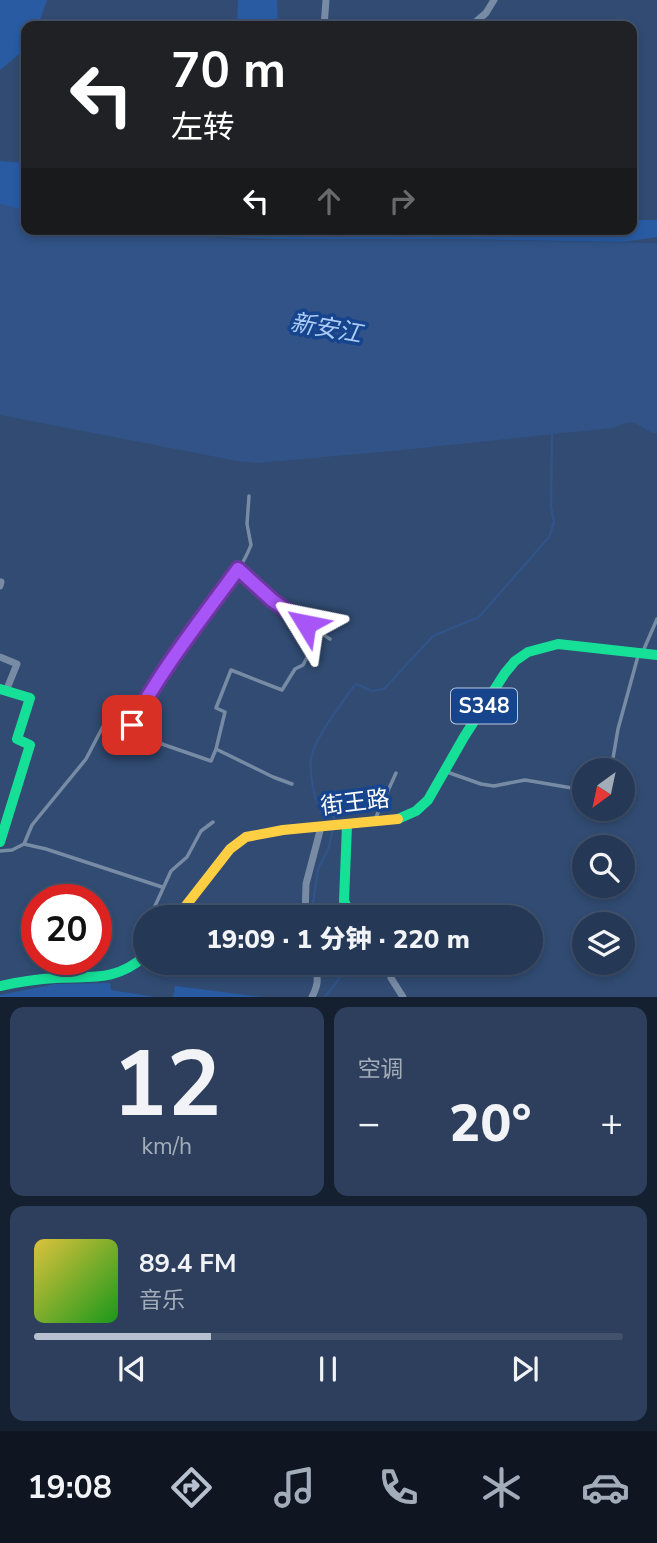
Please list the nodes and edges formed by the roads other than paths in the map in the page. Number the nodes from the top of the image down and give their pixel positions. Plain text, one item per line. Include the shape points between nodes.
1 (326, 0) edge
2 (494, 0) edge
3 (324, 21) edge
4 (477, 21) edge
5 (249, 496) dead end
6 (238, 569) junction
7 (657, 619) edge
8 (320, 633) junction
9 (330, 639) dead end
10 (640, 653) junction
11 (657, 655) edge
12 (0, 656) edge
13 (3, 690) edge
14 (132, 725) junction
15 (216, 749) junction
16 (613, 758) edge
17 (446, 771) junction
18 (396, 773) dead end
19 (292, 784) dead end
20 (572, 788) edge
21 (213, 822) dead end
22 (374, 822) junction
23 (345, 825) junction
24 (323, 827) junction
25 (0, 842) edge
26 (24, 844) junction
27 (0, 851) edge
28 (162, 887) junction
29 (155, 905) edge
30 (186, 905) edge
31 (305, 905) edge
32 (346, 905) edge
33 (133, 966) edge
34 (318, 975) edge
35 (390, 975) edge
36 (0, 986) edge
37 (312, 997) edge
38 (403, 997) edge

1 - 3 street
2 - 4 street
5 - 6 lane via 251,545
6 - 8 lane via 292,616
6 - 14 lane via 170,660
7 - 10 lane
8 - 9 lane
8 - 15 lane via 303,665 295,668 282,690 231,670 216,708 225,712
10 - 11 main road, 街王路 / S348
10 - 16 lane
10 - 17 main road, 街王路 / S348 via 558,644 522,656 505,673
12 - 13 street via 17,664
13 - 25 main road via 30,698 18,738 30,745
14 - 15 lane via 159,743 211,761
14 - 26 lane via 110,713 86,759 32,825
15 - 19 lane
17 - 20 lane via 494,786 525,780
17 - 22 main road, 街王路 / S348 via 416,811 396,820
18 - 22 lane
21 - 28 lane via 201,831
22 - 23 main road, 街王路 / S348
23 - 24 main road, 街王路 / S348
23 - 32 main road
24 - 30 main road, 街王路 / S348 via 240,840
24 - 31 street via 306,884
26 - 27 lane
26 - 28 lane
28 - 29 lane
33 - 36 main road via 111,977
34 - 37 street
35 - 38 street

